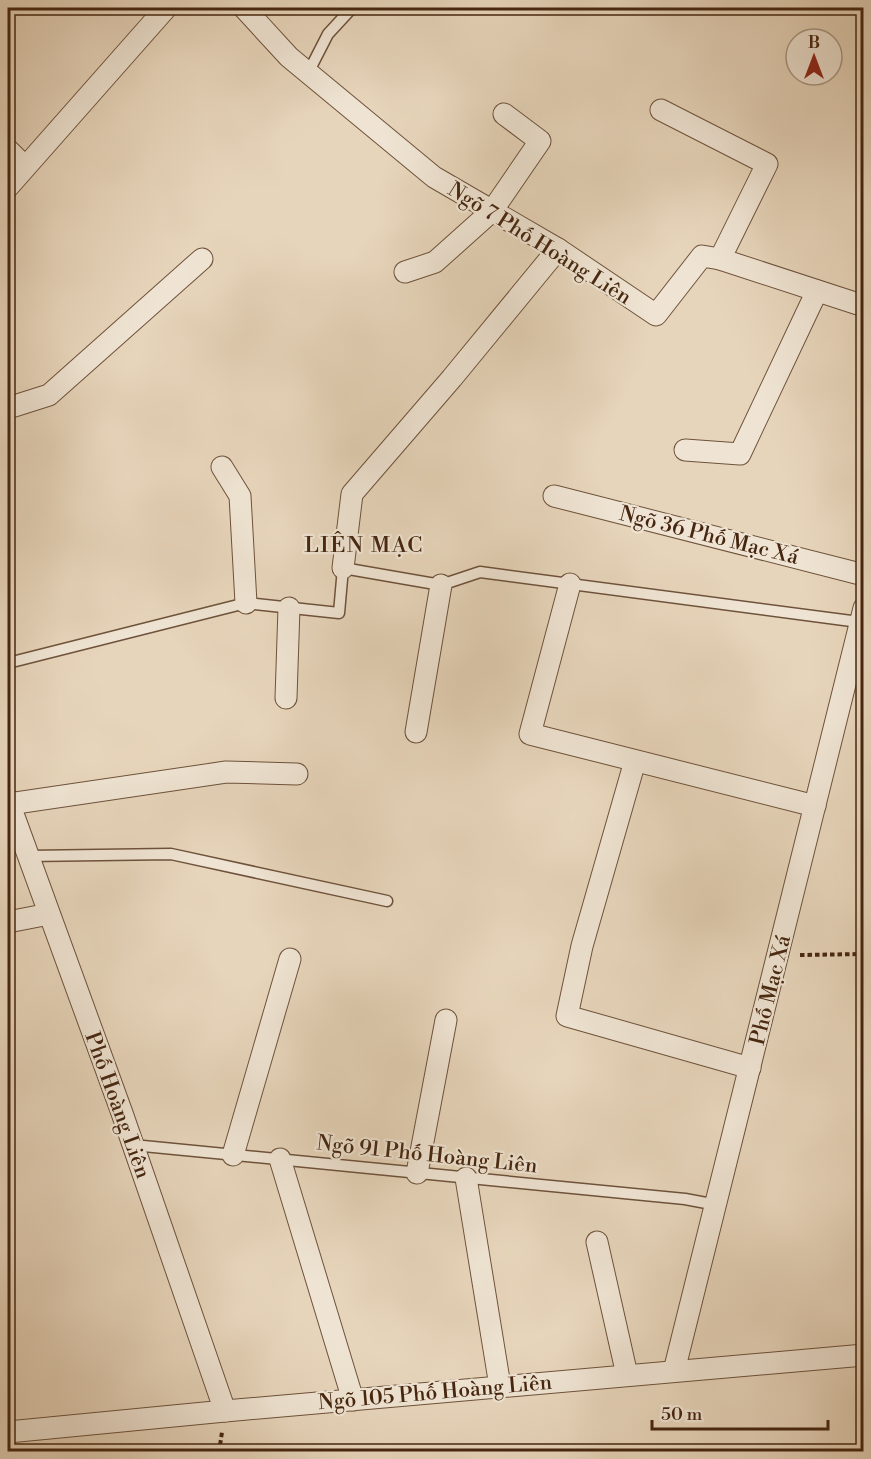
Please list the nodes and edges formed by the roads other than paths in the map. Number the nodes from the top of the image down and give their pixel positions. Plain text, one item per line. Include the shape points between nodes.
1 (166, 8) edge
2 (244, 8) edge
3 (352, 8) edge
4 (308, 73) junction
5 (662, 110) dead end
6 (504, 114) dead end
7 (8, 150) edge
8 (25, 167) junction
9 (8, 187) edge
10 (492, 211) junction
11 (558, 249) junction
12 (202, 259) dead end
13 (720, 259) junction
14 (405, 272) dead end
15 (817, 291) junction
16 (864, 306) edge
17 (8, 408) edge
18 (685, 450) dead end
19 (222, 467) dead end
20 (554, 496) dead end
21 (343, 568) junction
22 (864, 574) edge
23 (570, 584) junction
24 (441, 585) junction
25 (246, 603) junction
26 (289, 608) junction
27 (862, 615) edge
28 (8, 663) edge
29 (286, 698) dead end
30 (416, 732) dead end
31 (635, 761) junction
32 (297, 774) dead end
33 (8, 802) edge
34 (815, 806) junction
35 (28, 856) junction
36 (387, 901) dead end
37 (49, 915) junction
38 (8, 922) edge
39 (290, 959) dead end
40 (446, 1020) dead end
41 (750, 1068) junction
42 (133, 1145) junction
43 (232, 1155) junction
44 (280, 1159) junction
45 (417, 1173) junction
46 (466, 1178) junction
47 (717, 1205) junction
48 (597, 1242) dead end
49 (864, 1355) edge
50 (674, 1371) junction
51 (627, 1375) junction
52 (500, 1386) junction
53 (353, 1400) junction
54 (225, 1411) junction
55 (8, 1432) edge

1 - 8 street
2 - 4 street, Ngõ 7 Phố Hoàng Liên
3 - 4 lane via 328,34
4 - 10 street, Ngõ 7 Phố Hoàng Liên via 434,177
5 - 13 street via 767,164
6 - 10 street via 540,141
7 - 8 street
8 - 9 street
10 - 11 street, Ngõ 7 Phố Hoàng Liên
10 - 14 street via 435,262
11 - 13 street, Ngõ 7 Phố Hoàng Liên via 656,315 702,256
11 - 21 street via 351,494
12 - 17 street via 49,395
13 - 15 street
15 - 16 street
15 - 18 street via 740,454
19 - 25 street via 240,496
20 - 22 street, Ngõ 36 Phố Mạc Xá
21 - 24 lane
21 - 26 lane via 339,613
23 - 24 lane via 480,572
23 - 27 lane
23 - 31 street via 530,734
24 - 30 street
25 - 26 lane
25 - 28 lane
26 - 29 street
27 - 34 street, Phố Mạc Xá
31 - 34 street
31 - 41 street via 582,946 567,1016
32 - 33 street via 226,772
33 - 35 street, Phố Hoàng Liên
34 - 41 street, Phố Mạc Xá
35 - 36 lane via 171,854
35 - 37 street, Phố Hoàng Liên
37 - 38 street
37 - 42 street, Phố Hoàng Liên
39 - 43 street
40 - 45 street
41 - 47 street, Phố Mạc Xá
42 - 43 lane, Ngõ 91 Phố Hoàng Liên
42 - 54 street, Phố Hoàng Liên
43 - 44 lane, Ngõ 91 Phố Hoàng Liên
44 - 45 lane, Ngõ 91 Phố Hoàng Liên
44 - 53 street
45 - 46 lane, Ngõ 91 Phố Hoàng Liên
46 - 47 lane, Ngõ 91 Phố Hoàng Liên
46 - 52 street
47 - 50 street, Phố Mạc Xá
48 - 51 street
49 - 50 street, Ngõ 105 Phố Hoàng Liên
50 - 51 street, Ngõ 105 Phố Hoàng Liên
51 - 52 street, Ngõ 105 Phố Hoàng Liên
52 - 53 street, Ngõ 105 Phố Hoàng Liên
53 - 54 street, Ngõ 105 Phố Hoàng Liên
54 - 55 street, Ngõ 105 Phố Hoàng Liên

